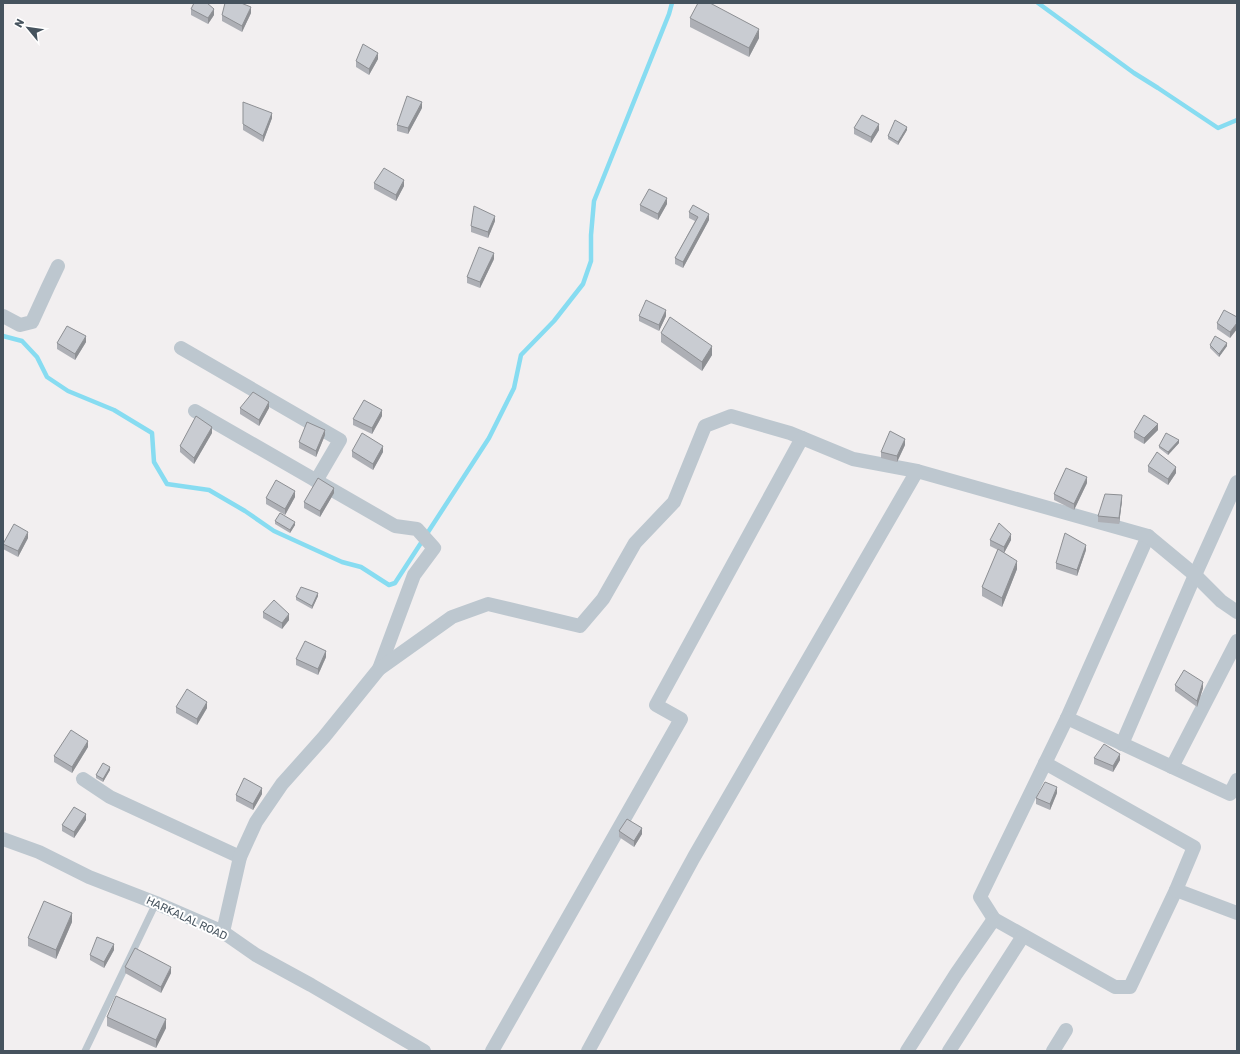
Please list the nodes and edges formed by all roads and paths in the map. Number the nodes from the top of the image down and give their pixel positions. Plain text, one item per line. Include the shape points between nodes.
1 (58, 266) dead end
2 (3, 316) edge
3 (181, 348) dead end
4 (195, 411) dead end
5 (802, 438) junction
6 (917, 471) junction
7 (316, 481) junction
8 (1237, 482) edge
9 (1148, 536) junction
10 (1195, 575) junction
11 (1237, 612) edge
12 (1237, 641) edge
13 (379, 669) junction
14 (1066, 718) junction
15 (1122, 744) junction
16 (1045, 763) junction
17 (1172, 767) junction
18 (82, 779) dead end
19 (1237, 780) edge
20 (3, 839) edge
21 (240, 857) junction
22 (1176, 890) junction
23 (156, 903) junction
24 (1237, 913) edge
25 (994, 919) junction
26 (223, 932) junction
27 (1024, 936) junction
28 (1066, 1030) dead end
29 (86, 1051) edge
30 (424, 1051) edge
31 (492, 1051) edge
32 (588, 1051) edge
33 (907, 1051) edge
34 (949, 1051) edge
35 (1053, 1051) edge

1 - 2 street via 32,322 20,325
3 - 7 street via 340,440
4 - 7 street
5 - 6 street via 853,459
5 - 13 street via 732,416 705,426 674,502 634,544 603,599 580,626 488,604 452,617
5 - 31 street via 656,705 681,719
6 - 9 street
6 - 32 street via 698,850
7 - 13 street via 395,526 417,529 434,548 414,575
8 - 10 street
9 - 10 street
9 - 14 street
10 - 11 street via 1221,601
10 - 15 street
12 - 17 street
13 - 21 street via 282,784 256,822
14 - 15 street
14 - 16 street
15 - 17 street
16 - 22 street via 1194,847
16 - 25 street via 980,897
17 - 19 street via 1230,794
18 - 21 street via 110,797
20 - 23 street, HARKALAL ROAD
21 - 26 street
22 - 24 street
22 - 27 street via 1130,987 1115,987
23 - 26 street, HARKALAL ROAD
23 - 29 lane
25 - 27 street
25 - 33 street
26 - 30 street, HARKALAL ROAD via 256,955
27 - 34 street
28 - 35 street

